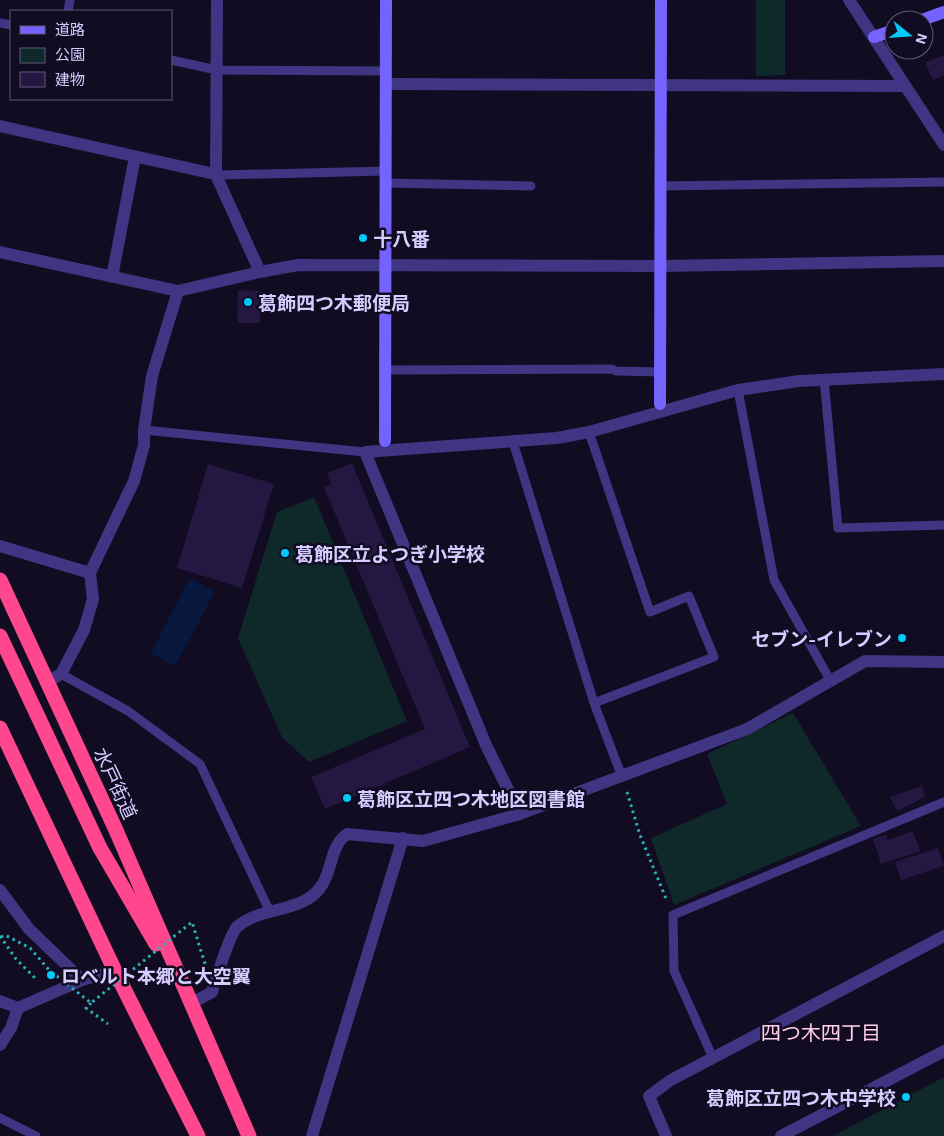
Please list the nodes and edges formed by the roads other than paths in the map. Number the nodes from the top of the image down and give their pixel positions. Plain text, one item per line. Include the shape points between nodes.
1 (217, 0) edge
2 (386, 0) edge
3 (661, 0) edge
4 (849, 0) edge
5 (884, 34) edge
6 (874, 38) junction
7 (172, 60) edge
8 (217, 70) junction
9 (386, 78) junction
10 (661, 86) junction
11 (905, 86) junction
12 (0, 126) edge
13 (944, 145) edge
14 (135, 157) junction
15 (217, 175) junction
16 (386, 177) junction
17 (944, 182) edge
18 (531, 186) dead end
19 (660, 186) junction
20 (0, 252) edge
21 (944, 261) edge
22 (386, 265) junction
23 (660, 266) junction
24 (260, 272) junction
25 (112, 277) junction
26 (178, 291) junction
27 (385, 370) junction
28 (660, 372) junction
29 (944, 374) edge
30 (824, 380) junction
31 (738, 390) junction
32 (660, 408) junction
33 (144, 430) junction
34 (589, 432) junction
35 (513, 442) junction
36 (385, 445) junction
37 (365, 452) junction
38 (944, 526) edge
39 (0, 546) edge
40 (90, 573) junction
41 (0, 580) edge
42 (0, 636) edge
43 (944, 662) edge
44 (61, 674) junction
45 (830, 680) junction
46 (48, 682) junction
47 (594, 703) junction
48 (0, 728) edge
49 (622, 776) junction
50 (944, 802) edge
51 (520, 814) junction
52 (403, 838) junction
53 (0, 890) edge
54 (270, 912) junction
55 (944, 936) edge
56 (114, 971) junction
57 (82, 980) junction
58 (0, 1001) edge
59 (190, 1004) junction
60 (18, 1008) junction
61 (0, 1045) edge
62 (944, 1051) edge
63 (712, 1058) junction
64 (162, 1068) junction
65 (0, 1118) edge
66 (242, 1120) junction
67 (36, 1136) edge
68 (191, 1136) edge
69 (198, 1136) edge
70 (249, 1136) edge
71 (258, 1136) edge
72 (312, 1136) edge
73 (666, 1136) edge
74 (781, 1136) edge

1 - 8 street
2 - 9 street
3 - 10 street
4 - 6 street
5 - 6 street
6 - 11 street
7 - 8 lane
8 - 9 lane
8 - 15 street
9 - 10 street
9 - 16 street
10 - 11 street
10 - 19 street
11 - 13 street
12 - 14 street
14 - 15 street
14 - 25 street
15 - 16 lane
15 - 24 street
16 - 18 lane
16 - 22 street
17 - 19 lane
19 - 23 street
20 - 25 street
21 - 23 street
22 - 23 street
22 - 24 street via 298,265
22 - 27 street
23 - 28 street
24 - 26 street
25 - 26 street
26 - 33 street via 152,376
27 - 28 lane via 612,369
27 - 36 street
28 - 32 street
29 - 30 street
30 - 31 street
30 - 38 lane via 838,528
31 - 32 street
31 - 45 lane via 774,580
32 - 34 street
33 - 37 lane
33 - 40 street via 144,445 134,481
34 - 35 street
34 - 47 lane via 650,612 689,596 714,658
35 - 36 street
35 - 47 lane
36 - 37 street
37 - 51 street via 486,745
39 - 40 street
40 - 44 street via 93,599 84,630
41 - 46 highway, 水戸街道
42 - 59 highway, 水戸街道 via 100,848
43 - 45 street via 865,661
44 - 46 street
44 - 54 lane via 128,711 200,764
45 - 49 street via 747,728
46 - 59 highway, 水戸街道
47 - 49 lane
48 - 56 highway
49 - 51 street
50 - 63 lane via 673,916 674,971
51 - 52 street via 423,841
52 - 54 street via 347,834 338,840 321,888 298,904
52 - 72 street
53 - 57 street via 29,929
54 - 59 street via 236,928 212,992
55 - 63 street
56 - 57 street
56 - 64 highway
57 - 60 street
58 - 60 street
59 - 66 highway, 水戸街道
60 - 61 street
62 - 74 street
63 - 73 street via 649,1096
64 - 68 highway
64 - 69 highway
65 - 67 lane
66 - 70 highway, 水戸街道
66 - 71 street

